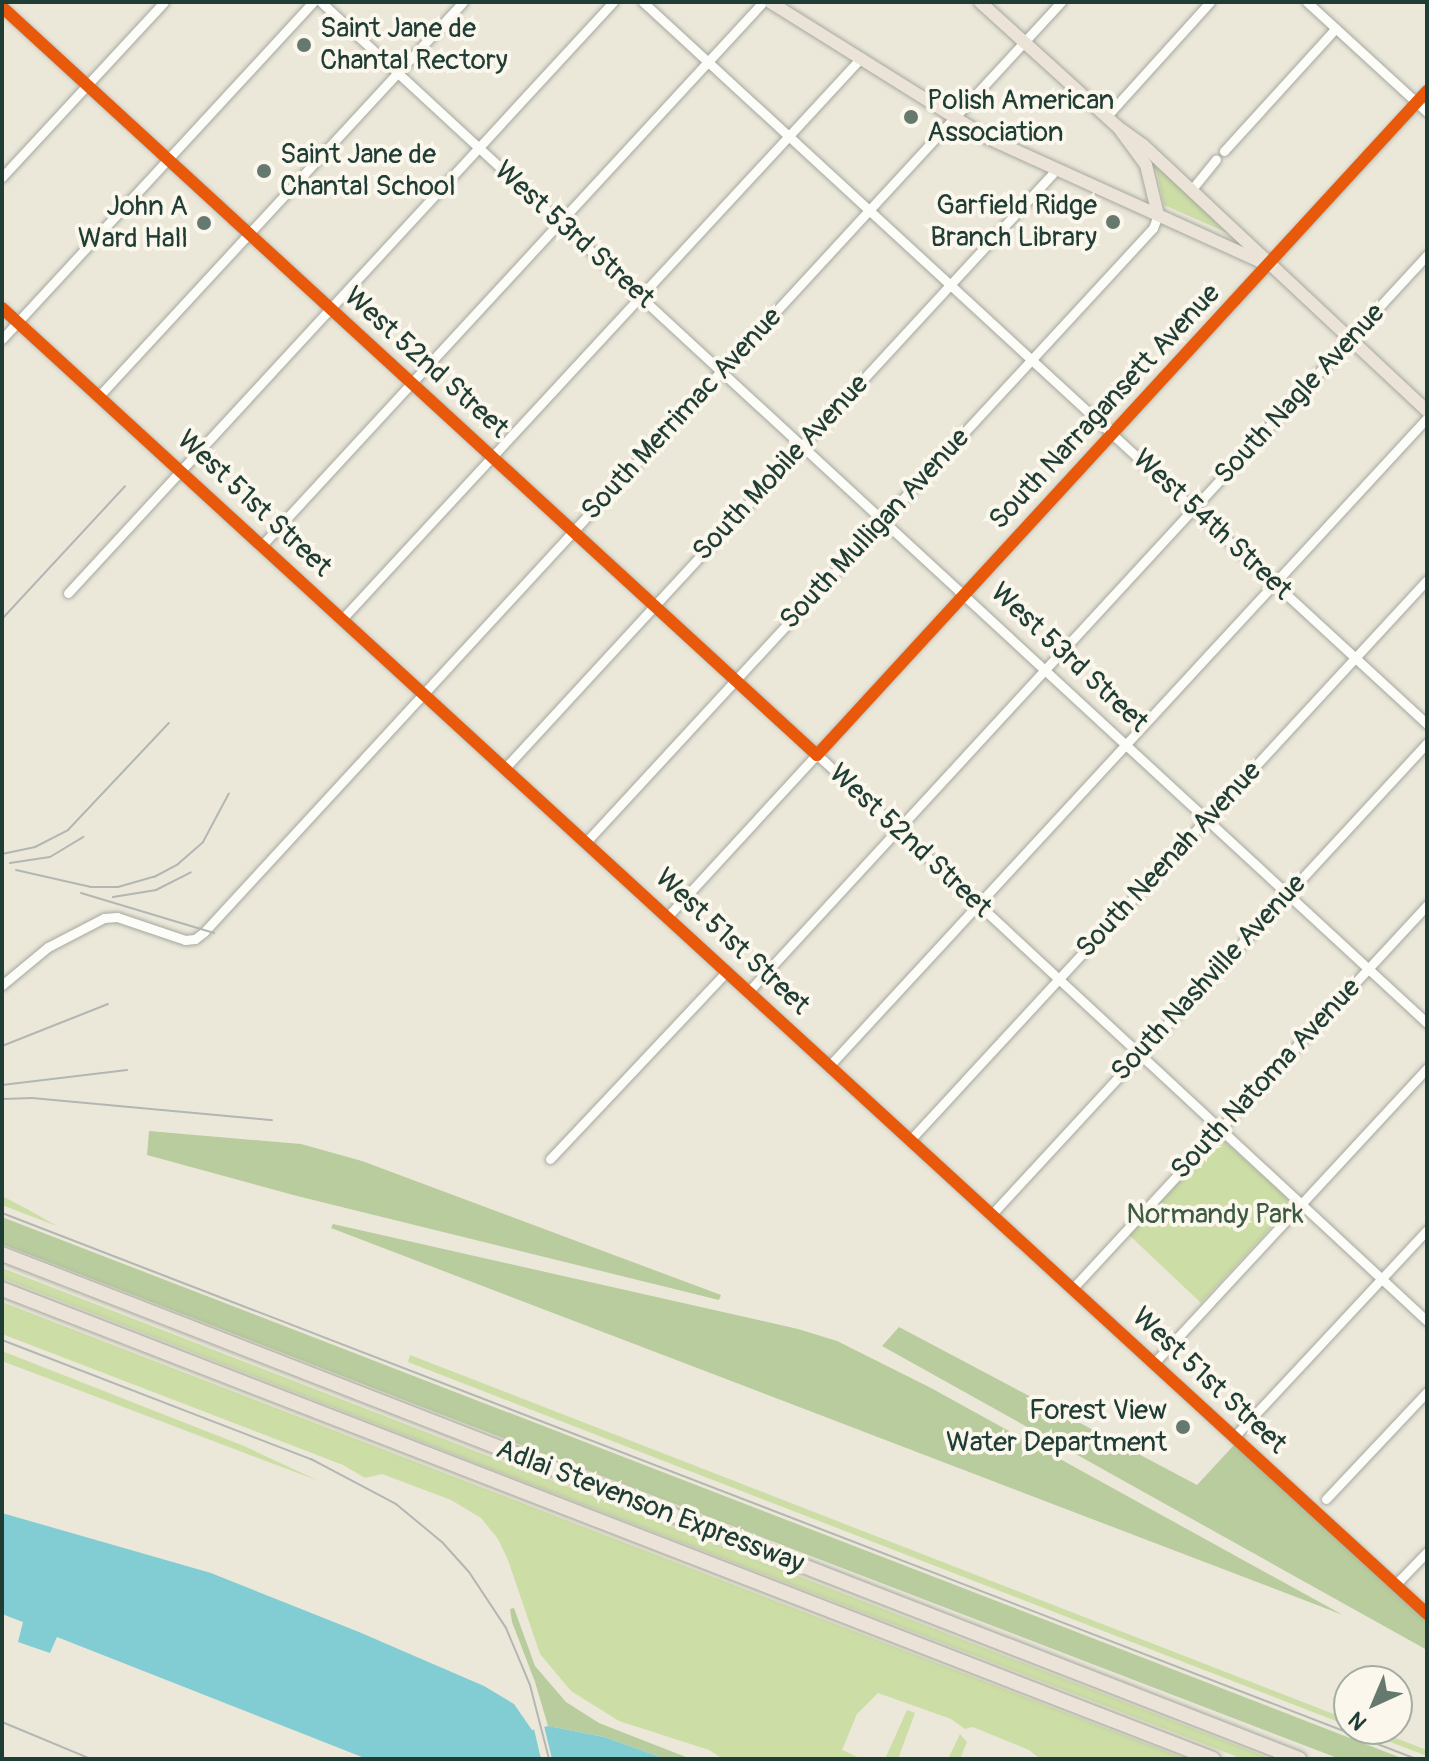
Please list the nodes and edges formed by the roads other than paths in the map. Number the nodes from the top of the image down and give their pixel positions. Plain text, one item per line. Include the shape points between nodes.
1 (13, 2) edge
2 (164, 2) edge
3 (313, 2) edge
4 (321, 2) edge
5 (463, 2) edge
6 (613, 2) edge
7 (643, 2) edge
8 (763, 2) edge
9 (770, 2) edge
10 (980, 2) edge
11 (1061, 2) edge
12 (1210, 2) edge
13 (1307, 2) edge
14 (3, 11) edge
15 (1336, 28) junction
16 (1024, 42) junction
17 (860, 59) junction
18 (708, 62) junction
19 (398, 73) junction
20 (87, 85) junction
21 (1427, 91) edge
22 (1416, 102) junction
23 (1427, 112) edge
24 (1106, 117) junction
25 (954, 119) junction
26 (1118, 127) junction
27 (789, 136) junction
28 (478, 147) junction
29 (1224, 151) dead end
30 (168, 159) junction
31 (1216, 159) dead end
32 (1056, 170) junction
33 (2, 177) edge
34 (1151, 177) junction
35 (1192, 189) junction
36 (1136, 206) junction
37 (870, 210) junction
38 (1158, 215) junction
39 (560, 222) junction
40 (249, 234) junction
41 (1427, 255) edge
42 (1268, 265) junction
43 (951, 284) junction
44 (641, 296) junction
45 (2, 308) edge
46 (330, 308) junction
47 (18, 322) junction
48 (2, 339) edge
49 (1350, 340) junction
50 (1032, 358) junction
51 (722, 370) junction
52 (411, 383) junction
53 (99, 396) junction
54 (1427, 411) edge
55 (1427, 418) edge
56 (1113, 433) junction
57 (803, 445) junction
58 (493, 456) junction
59 (181, 469) junction
60 (1195, 508) junction
61 (883, 520) junction
62 (574, 532) junction
63 (263, 544) junction
64 (1427, 580) edge
65 (1275, 583) junction
66 (68, 593) dead end
67 (965, 595) junction
68 (655, 606) junction
69 (343, 618) junction
70 (1355, 658) junction
71 (1045, 669) junction
72 (736, 680) junction
73 (426, 694) junction
74 (1427, 724) edge
75 (1427, 743) edge
76 (1127, 744) junction
77 (817, 755) junction
78 (506, 767) junction
79 (1207, 819) junction
80 (897, 829) junction
81 (587, 841) junction
82 (1288, 893) junction
83 (978, 904) junction
84 (1427, 905) edge
85 (668, 916) junction
86 (1369, 969) junction
87 (727, 971) junction
88 (1058, 979) junction
89 (2, 985) edge
90 (749, 991) junction
91 (1427, 1023) edge
92 (1140, 1054) junction
93 (830, 1065) junction
94 (1427, 1068) edge
95 (1220, 1129) junction
96 (911, 1139) junction
97 (550, 1159) dead end
98 (1301, 1204) junction
99 (992, 1214) junction
100 (1427, 1230) edge
101 (2, 1254) edge
102 (1381, 1279) junction
103 (1073, 1288) junction
104 (2, 1289) edge
105 (1427, 1321) edge
106 (1154, 1363) junction
107 (1427, 1392) edge
108 (1234, 1437) junction
109 (1326, 1499) dead end
110 (1427, 1552) edge
111 (1395, 1585) junction
112 (1427, 1614) edge
113 (1213, 1759) edge
114 (1299, 1759) edge

1 - 14 street
2 - 20 street
3 - 30 street
4 - 19 street, West 53rd Street
5 - 19 street
6 - 28 street
7 - 18 street, West 54th Street
8 - 18 street
9 - 17 main road
10 - 16 main road
11 - 16 street, South Merrimac Avenue
12 - 24 street
13 - 15 street
14 - 20 street, West 52nd Street
15 - 22 street
15 - 29 street
16 - 24 main road
16 - 25 street, South Merrimac Avenue
17 - 25 main road
17 - 27 street
18 - 27 street, West 54th Street
18 - 39 street
19 - 28 street, West 53rd Street
19 - 40 street
20 - 30 street, West 52nd Street
20 - 33 street
21 - 22 street, South Narragansett Avenue
22 - 23 street
22 - 42 street, South Narragansett Avenue
24 - 26 main road
25 - 32 main road
25 - 37 street, South Merrimac Avenue
26 - 34 main road
26 - 35 main road
27 - 37 street, West 54th Street
27 - 44 street
28 - 39 street, West 53rd Street
28 - 46 street
30 - 40 street, West 52nd Street
30 - 47 street
31 - 35 street
32 - 36 main road
32 - 43 street, South Mobile Avenue
34 - 36 main road via 1149,192
34 - 38 main road
35 - 42 main road
36 - 38 main road
37 - 43 street, West 54th Street
37 - 51 street, South Merrimac Avenue
38 - 42 main road
38 - 50 street, South Mulligan Avenue via 1153,228
39 - 44 street, West 53rd Street
39 - 52 street
40 - 46 street, West 52nd Street
40 - 53 street
41 - 49 street, South Nagle Avenue
42 - 49 main road
42 - 56 street, South Narragansett Avenue
43 - 50 street, West 54th Street
43 - 57 street, South Mobile Avenue
44 - 51 street, West 53rd Street
44 - 58 street
45 - 47 street, West 51st Street
46 - 52 street, West 52nd Street
46 - 59 street
47 - 48 street
47 - 53 street, West 51st Street
49 - 54 main road
49 - 60 street, South Nagle Avenue
50 - 56 street, West 54th Street
50 - 61 street, South Mulligan Avenue
51 - 57 street, West 53rd Street
51 - 62 street, South Merrimac Avenue
52 - 58 street, West 52nd Street
52 - 63 street
53 - 59 street, West 51st Street
55 - 65 street
56 - 60 street, West 54th Street
56 - 67 street, South Narragansett Avenue
57 - 61 street, West 53rd Street
57 - 68 street, South Mobile Avenue
58 - 62 street, West 52nd Street
58 - 69 street
59 - 63 street, West 51st Street
59 - 66 street
60 - 65 street, West 54th Street
60 - 71 street, South Nagle Avenue
61 - 67 street, West 53rd Street
61 - 72 street, South Mulligan Avenue
62 - 68 street, West 52nd Street
62 - 73 street, South Merrimac Avenue
63 - 69 street, West 51st Street
64 - 70 street, South Neenah Avenue
65 - 70 street, West 54th Street
65 - 76 street
67 - 71 street, West 53rd Street
67 - 77 street, South Narragansett Avenue
68 - 72 street, West 52nd Street
68 - 78 street, South Mobile Avenue
69 - 73 street, West 51st Street
70 - 74 street, West 54th Street
70 - 79 street, South Neenah Avenue
71 - 76 street, West 53rd Street
71 - 80 street, South Nagle Avenue
72 - 77 street, West 52nd Street
72 - 81 street, South Mulligan Avenue
73 - 78 street, West 51st Street
73 - 89 street, South Merrimac Avenue via 195,939 104,918 48,947
75 - 82 street, South Nashville Avenue
76 - 79 street, West 53rd Street
76 - 83 street
77 - 80 street, West 52nd Street
77 - 85 street, South Narragansett Avenue
78 - 81 street, West 51st Street
79 - 82 street, West 53rd Street
79 - 88 street, South Neenah Avenue
80 - 83 street, West 52nd Street
80 - 90 street, South Nagle Avenue
81 - 85 street, West 51st Street
82 - 86 street, West 53rd Street
82 - 92 street, South Nashville Avenue
83 - 88 street, West 52nd Street
83 - 93 street
84 - 86 street, South Natoma Avenue
85 - 87 street, West 51st Street
86 - 91 street, West 53rd Street
86 - 95 street, South Natoma Avenue
87 - 90 street, West 51st Street
87 - 97 street
88 - 92 street, West 52nd Street
88 - 96 street, South Neenah Avenue
90 - 93 street, West 51st Street
92 - 95 street, West 52nd Street
92 - 99 street, South Nashville Avenue
93 - 96 street, West 51st Street
94 - 98 street
95 - 98 street, West 52nd Street
95 - 103 street, South Natoma Avenue
96 - 99 street, West 51st Street
98 - 102 street, West 52nd Street
98 - 106 street
99 - 103 street, West 51st Street
100 - 102 street
101 - 114 highway, Adlai Stevenson Expressway
102 - 105 street, West 52nd Street
102 - 108 street
103 - 106 street, West 51st Street
104 - 113 highway, Adlai Stevenson Expressway
106 - 108 street, West 51st Street
107 - 109 street
108 - 111 street, West 51st Street
110 - 111 street
111 - 112 street, West 51st Street

